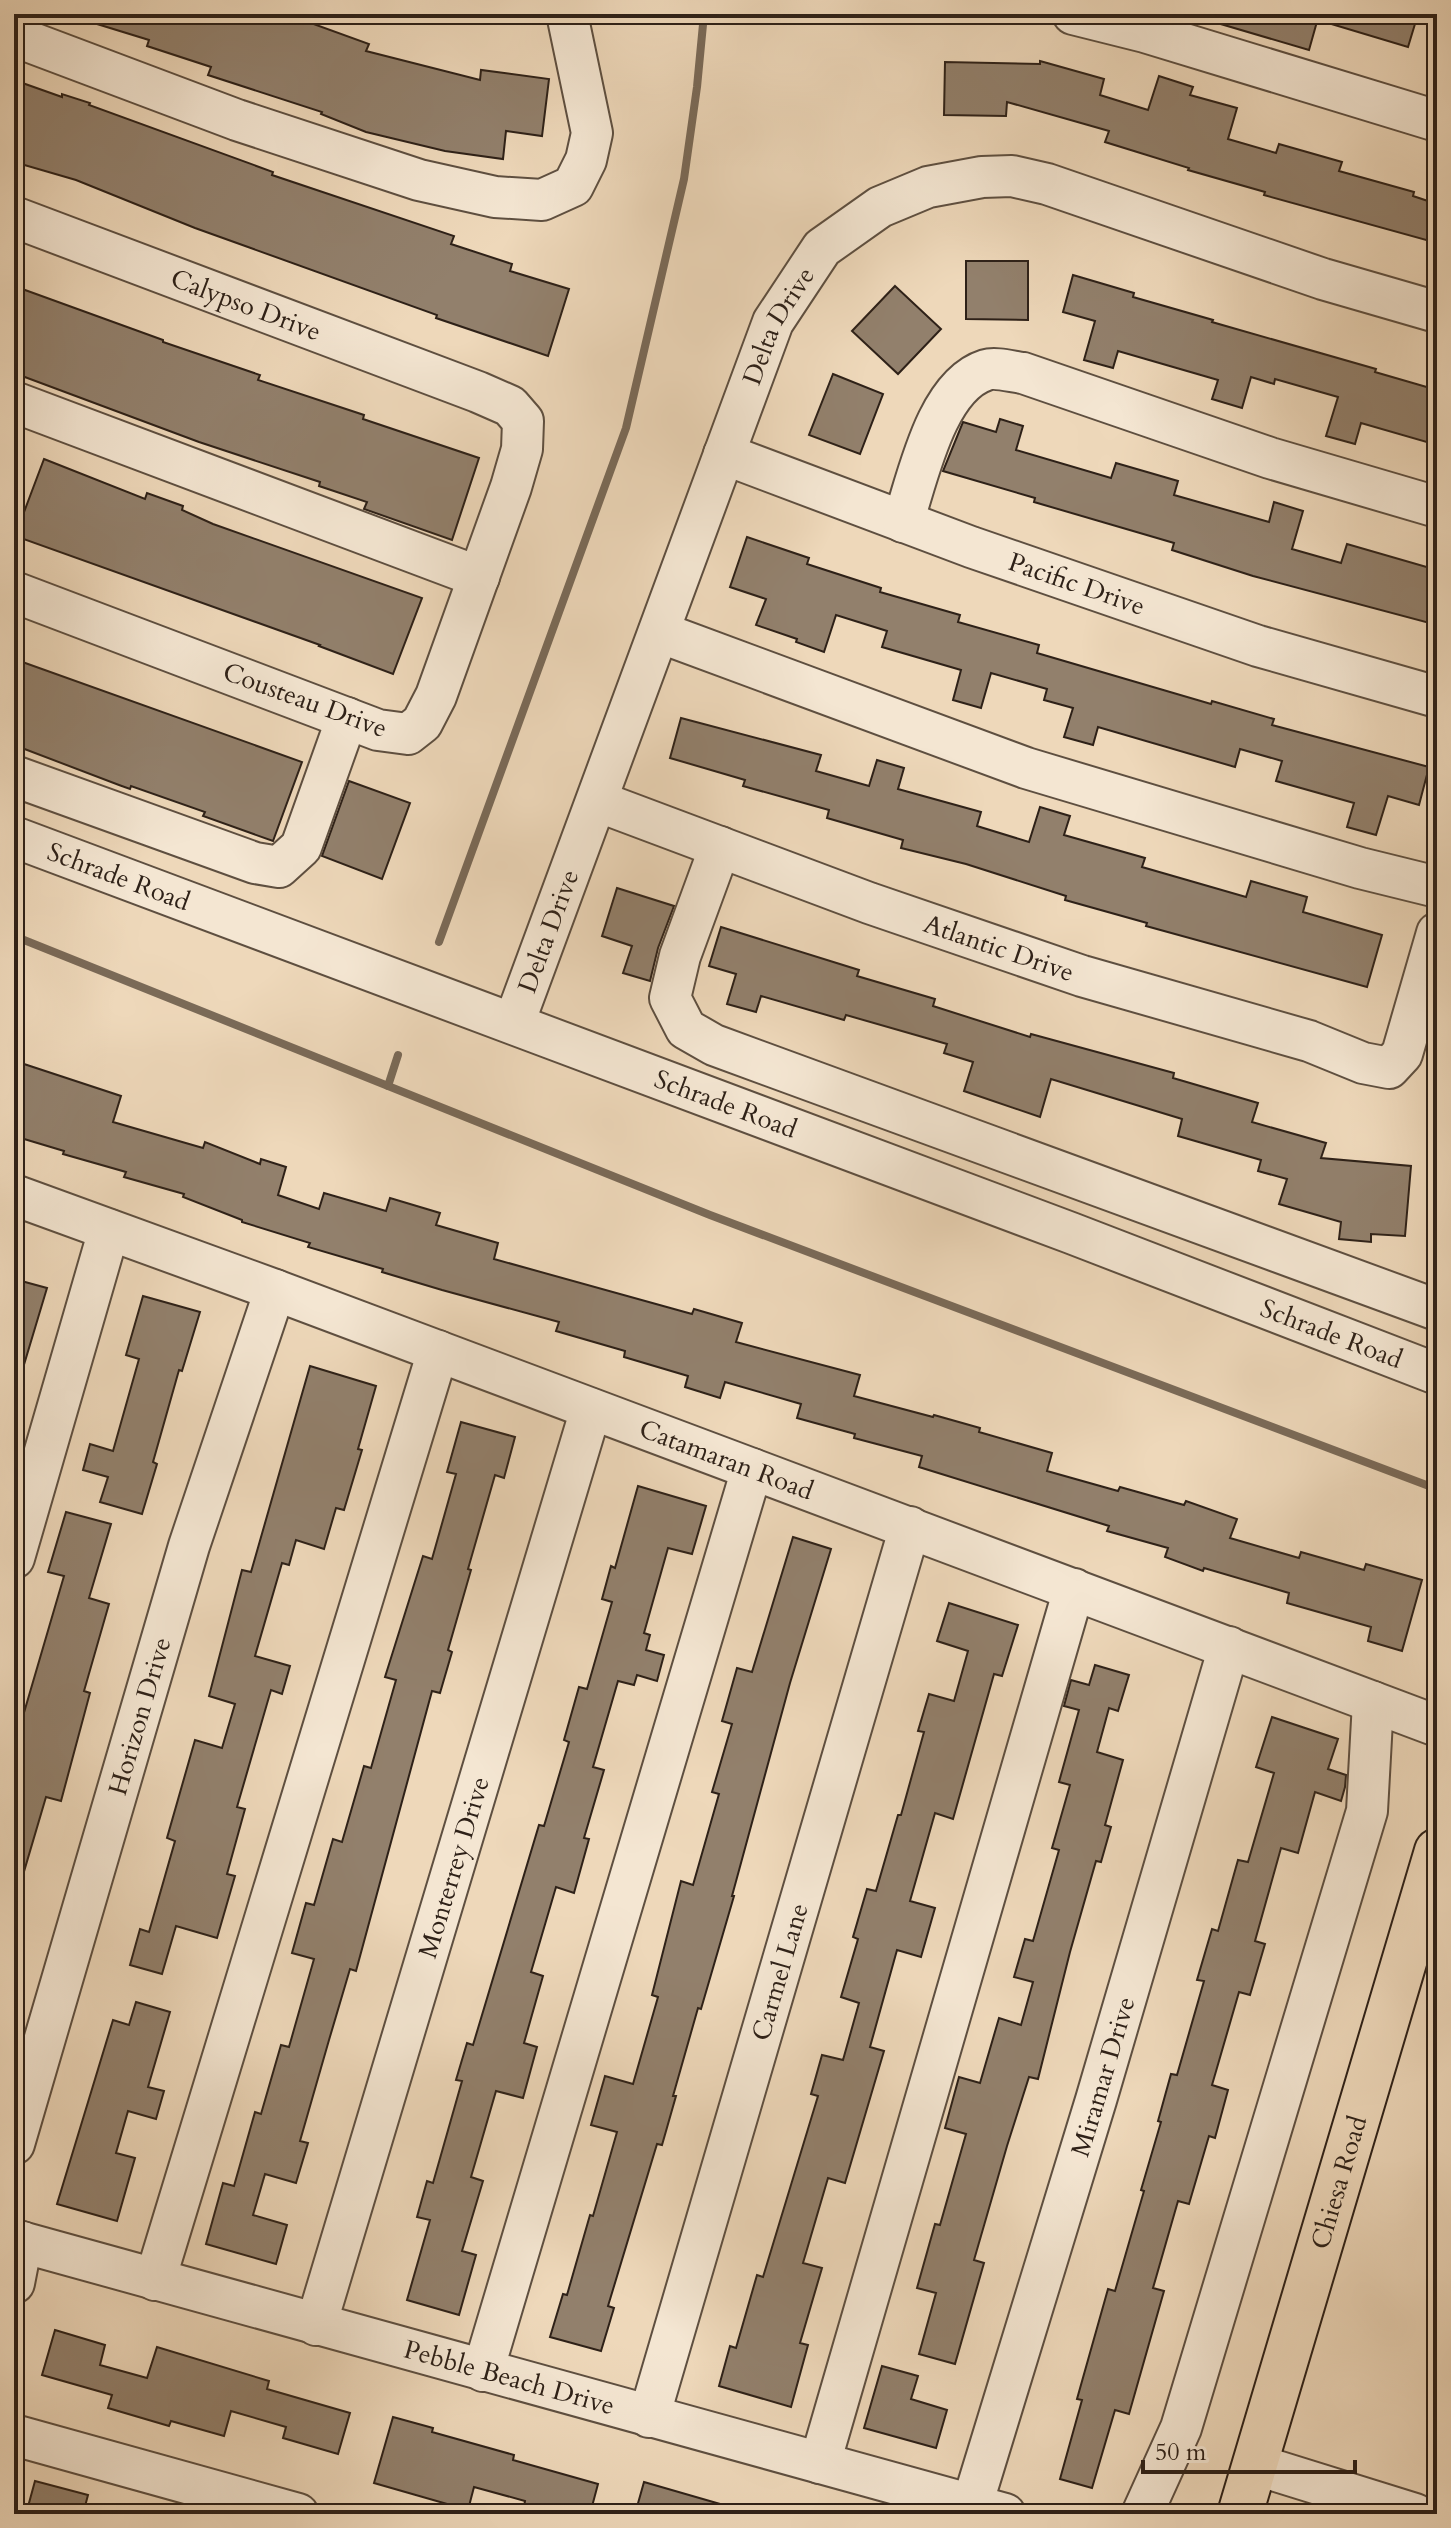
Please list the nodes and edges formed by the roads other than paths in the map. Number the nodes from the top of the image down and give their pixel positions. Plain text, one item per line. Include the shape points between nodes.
1 (567, 14) edge
2 (1073, 14) edge
3 (14, 36) edge
4 (1437, 121) edge
5 (14, 217) edge
6 (1437, 312) edge
7 (478, 392) joint
8 (14, 402) edge
9 (724, 454) junction
10 (1437, 507) edge
11 (903, 522) junction
12 (479, 577) junction
13 (14, 592) edge
14 (659, 632) junction
15 (1437, 697) edge
16 (347, 718) junction
17 (14, 776) edge
18 (597, 801) junction
19 (14, 837) edge
20 (720, 847) junction
21 (1437, 887) edge
22 (1437, 933) edge
23 (514, 1023) junction
24 (14, 1195) edge
25 (109, 1230) junction
26 (275, 1290) junction
27 (1437, 1310) edge
28 (438, 1351) junction
29 (1437, 1374) edge
30 (591, 1409) junction
31 (752, 1469) junction
32 (910, 1527) junction
33 (14, 1558) edge
34 (1074, 1589) junction
35 (1229, 1647) junction
36 (1373, 1702) junction
37 (1437, 1726) edge
38 (1437, 1851) edge
39 (14, 2144) edge
40 (18, 2241) edge
41 (155, 2280) junction
42 (14, 2283) edge
43 (316, 2325) junction
44 (483, 2371) junction
45 (649, 2417) junction
46 (14, 2435) edge
47 (820, 2463) junction
48 (1254, 2464) junction
49 (989, 2509) edge
50 (298, 2514) edge
51 (1142, 2514) edge
52 (1240, 2514) edge
53 (1415, 2514) edge

1 - 3 street via 592,133 573,186 542,200 495,197 419,180 237,120
2 - 4 street
5 - 7 street, Calypso Drive
6 - 9 street, Delta Drive via 1323,279 1047,184 1012,176 928,187 880,207 822,248 773,322
7 - 12 street, Cousteau Drive via 510,406 523,421 522,449
8 - 12 street
9 - 11 street, Pacific Drive
9 - 14 street, Delta Drive
10 - 11 street via 1270,458 1023,373 988,369 950,398 936,423
11 - 15 street, Pacific Drive via 1258,646
12 - 16 street, Cousteau Drive via 422,723 408,734
13 - 16 street, Cousteau Drive
14 - 18 street, Delta Drive
14 - 21 street via 1026,768
16 - 17 street via 301,847 279,867 255,863
18 - 20 street, Atlantic Drive
18 - 23 street, Delta Drive
19 - 23 street, Schrade Road
20 - 22 street, Atlantic Drive via 1082,976 1389,1068 1402,1054
20 - 27 street via 670,998 686,1029 714,1045
23 - 29 street, Schrade Road
24 - 25 street, Catamaran Road
25 - 26 street, Catamaran Road
25 - 33 street
26 - 28 street, Catamaran Road
26 - 39 street, Horizon Drive via 189,1546
28 - 30 street, Catamaran Road
28 - 41 street
30 - 31 street, Catamaran Road
30 - 43 street, Monterrey Drive
31 - 32 street, Catamaran Road
31 - 44 street
32 - 34 street, Catamaran Road
32 - 45 street, Carmel Lane
34 - 35 street, Catamaran Road
34 - 47 street
35 - 36 street, Catamaran Road
35 - 49 street, Miramar Drive via 1096,2100
36 - 37 street, Catamaran Road
36 - 51 street via 1367,1811 1181,2428
38 - 48 main road, Chiesa Road
40 - 41 street, Pebble Beach Drive
40 - 42 street
41 - 43 street, Pebble Beach Drive
43 - 44 street, Pebble Beach Drive
44 - 45 street, Pebble Beach Drive
45 - 47 street, Pebble Beach Drive
46 - 50 street
47 - 49 street, Pebble Beach Drive
48 - 52 main road, Chiesa Road
48 - 53 street

